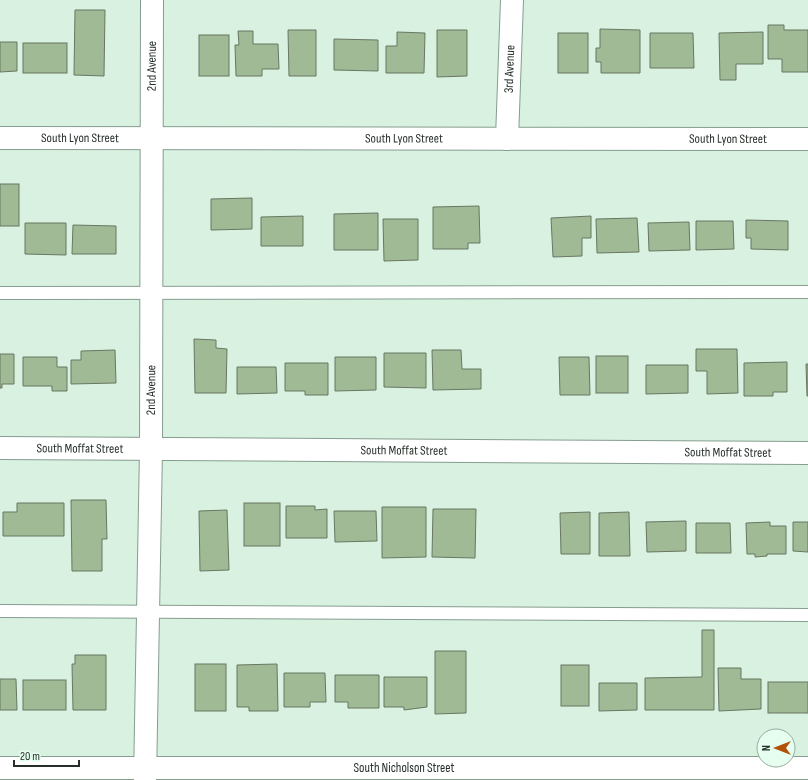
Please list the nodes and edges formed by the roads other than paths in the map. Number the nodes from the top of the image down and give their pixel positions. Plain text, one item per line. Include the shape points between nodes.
1 (152, 0) edge
2 (512, 0) edge
3 (0, 138) edge
4 (152, 138) junction
5 (507, 139) junction
6 (808, 139) edge
7 (150, 292) junction
8 (808, 292) edge
9 (0, 293) edge
10 (0, 448) edge
11 (150, 449) junction
12 (808, 453) edge
13 (0, 611) edge
14 (148, 612) junction
15 (808, 615) edge
16 (0, 768) edge
17 (808, 768) edge
18 (145, 773) edge

1 - 4 street, 2nd Avenue
2 - 5 street, 3rd Avenue
3 - 4 street, South Lyon Street
4 - 5 street, South Lyon Street
4 - 7 street, 2nd Avenue
5 - 6 street, South Lyon Street
7 - 8 lane
7 - 9 lane
7 - 11 street, 2nd Avenue
10 - 11 street, South Moffat Street
11 - 12 street, South Moffat Street
11 - 14 street, 2nd Avenue
13 - 14 lane
14 - 15 lane
14 - 18 street, 2nd Avenue
16 - 18 street, South Nicholson Street
17 - 18 street, South Nicholson Street

